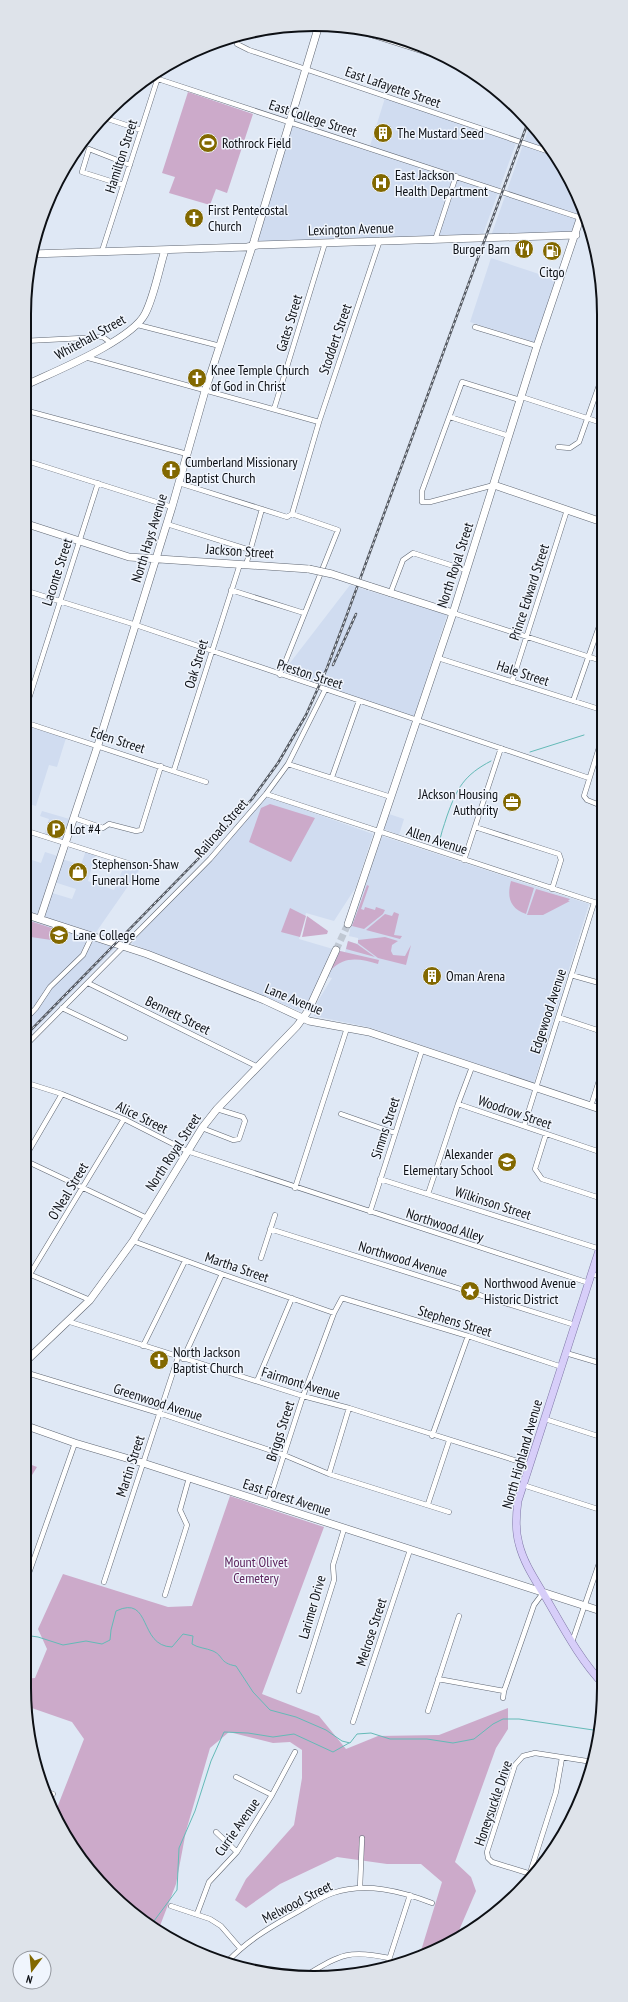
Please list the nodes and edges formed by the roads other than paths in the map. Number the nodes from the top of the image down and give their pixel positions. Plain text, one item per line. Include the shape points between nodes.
1 (317, 31) edge
2 (238, 42) edge
3 (306, 69) junction
4 (158, 79) joint
5 (109, 119) edge
6 (290, 121) junction
7 (141, 130) junction
8 (544, 150) edge
9 (130, 165) junction
10 (456, 176) junction
11 (123, 185) junction
12 (579, 215) edge
13 (581, 220) edge
14 (576, 235) junction
15 (380, 240) junction
16 (435, 240) junction
17 (325, 243) junction
18 (253, 245) junction
19 (165, 250) junction
20 (102, 251) junction
21 (37, 254) edge
22 (138, 325) junction
23 (475, 327) dead end
24 (31, 341) edge
25 (111, 343) junction
26 (220, 346) junction
27 (537, 346) junction
28 (85, 357) junction
29 (31, 383) edge
30 (205, 391) junction
31 (597, 391) edge
32 (521, 398) junction
33 (274, 409) junction
34 (31, 412) edge
35 (450, 417) junction
36 (588, 418) junction
37 (597, 421) edge
38 (319, 422) junction
39 (509, 436) junction
40 (558, 447) dead end
41 (187, 454) junction
42 (31, 462) edge
43 (98, 483) junction
44 (179, 483) junction
45 (494, 485) junction
46 (172, 507) junction
47 (262, 509) junction
48 (567, 510) junction
49 (292, 514) junction
50 (597, 520) edge
51 (167, 524) junction
52 (31, 525) edge
53 (79, 541) junction
54 (249, 550) junction
55 (263, 554) dead end
56 (156, 558) junction
57 (243, 564) junction
58 (466, 570) junction
59 (231, 590) junction
60 (31, 592) edge
61 (390, 594) junction
62 (59, 601) junction
63 (304, 613) junction
64 (453, 613) junction
65 (136, 626) junction
66 (597, 632) edge
67 (526, 637) junction
68 (211, 651) junction
69 (588, 657) junction
70 (438, 658) junction
71 (597, 660) edge
72 (280, 675) junction
73 (512, 682) junction
74 (325, 690) junction
75 (31, 691) edge
76 (359, 701) junction
77 (573, 701) junction
78 (597, 708) edge
79 (417, 720) junction
80 (31, 724) edge
81 (98, 745) junction
82 (501, 748) junction
83 (597, 755) edge
84 (288, 764) junction
85 (161, 766) junction
86 (174, 770) junction
87 (332, 777) junction
88 (589, 778) junction
89 (206, 782) dead end
90 (266, 794) junction
91 (391, 797) junction
92 (597, 804) edge
93 (74, 818) junction
94 (475, 827) junction
95 (31, 832) edge
96 (379, 832) junction
97 (66, 843) junction
98 (464, 860) junction
99 (134, 865) dead end
100 (552, 889) junction
101 (594, 903) junction
102 (597, 904) edge
103 (31, 916) edge
104 (40, 919) junction
105 (348, 924) tunnel mouth
106 (92, 936) junction
107 (123, 946) junction
108 (336, 950) tunnel mouth
109 (571, 975) junction
110 (597, 982) edge
111 (88, 983) junction
112 (62, 1008) junction
113 (31, 1013) edge
114 (558, 1017) junction
115 (302, 1019) junction
116 (347, 1028) junction
117 (597, 1030) edge
118 (125, 1038) dead end
119 (31, 1040) edge
120 (422, 1050) junction
121 (258, 1067) junction
122 (472, 1067) junction
123 (31, 1084) edge
124 (597, 1087) edge
125 (535, 1088) junction
126 (62, 1094) junction
127 (458, 1104) junction
128 (591, 1106) junction
129 (597, 1108) edge
130 (218, 1109) junction
131 (341, 1114) dead end
132 (124, 1119) junction
133 (524, 1126) junction
134 (202, 1128) junction
135 (395, 1133) junction
136 (546, 1134) junction
137 (31, 1147) edge
138 (187, 1151) junction
139 (597, 1151) edge
140 (31, 1163) edge
141 (380, 1179) junction
142 (295, 1188) junction
143 (83, 1189) junction
144 (428, 1194) junction
145 (597, 1197) edge
146 (370, 1212) junction
147 (275, 1215) dead end
148 (147, 1218) junction
149 (270, 1229) junction
150 (133, 1241) junction
151 (597, 1248) edge
152 (261, 1258) dead end
153 (597, 1258) edge
154 (185, 1260) junction
155 (31, 1272) edge
156 (31, 1274) edge
157 (222, 1274) junction
158 (592, 1274) junction
159 (597, 1276) edge
160 (589, 1283) junction
161 (292, 1298) junction
162 (342, 1298) joint
163 (90, 1300) junction
164 (334, 1313) junction
165 (67, 1321) junction
166 (575, 1325) junction
167 (468, 1336) junction
168 (143, 1346) junction
169 (566, 1353) junction
170 (31, 1354) edge
171 (180, 1358) junction
172 (597, 1362) edge
173 (562, 1367) junction
174 (31, 1374) edge
175 (257, 1381) junction
176 (303, 1396) junction
177 (349, 1408) junction
178 (159, 1413) junction
179 (545, 1419) junction
180 (31, 1428) edge
181 (432, 1436) junction
182 (597, 1436) edge
183 (449, 1441) junction
184 (75, 1444) junction
185 (284, 1455) junction
186 (143, 1463) junction
187 (530, 1465) junction
188 (329, 1474) junction
189 (189, 1478) junction
190 (523, 1485) junction
191 (268, 1504) junction
192 (428, 1504) junction
193 (597, 1509) edge
194 (449, 1512) dead end
195 (344, 1529) junction
196 (410, 1550) junction
197 (31, 1567) edge
198 (597, 1569) edge
199 (104, 1582) dead end
200 (543, 1593) junction
201 (165, 1595) dead end
202 (584, 1606) junction
203 (597, 1610) edge
204 (459, 1616) dead end
205 (572, 1643) junction
206 (597, 1677) edge
207 (438, 1679) junction
208 (299, 1691) dead end
209 (504, 1691) junction
210 (503, 1698) dead end
211 (428, 1711) dead end
212 (353, 1722) dead end
213 (295, 1752) dead end
214 (562, 1758) junction
215 (587, 1761) edge
216 (236, 1777) dead end
217 (272, 1795) junction
218 (216, 1832) dead end
219 (362, 1838) dead end
220 (237, 1852) junction
221 (534, 1866) edge
222 (529, 1873) edge
223 (360, 1888) junction
224 (410, 1895) junction
225 (432, 1903) dead end
226 (171, 1906) dead end
227 (197, 1914) junction
228 (240, 1948) junction
229 (231, 1958) edge
230 (389, 1958) joint
231 (314, 1971) edge

1 - 3 street, North Hays Avenue
2 - 3 street, East Lafayette Street via 249,50
3 - 6 street, North Hays Avenue
3 - 8 street, East Lafayette Street
4 - 6 street, East College Street
4 - 7 street, Hamilton Street
5 - 7 street
6 - 10 street, East College Street
6 - 18 street, North Hays Avenue
7 - 9 street, Hamilton Street
9 - 11 street, Hamilton Street
9 - 11 street via 90,148 82,172
10 - 12 street, East College Street
10 - 16 street
11 - 20 street, Hamilton Street
13 - 14 street, North Royal Street
14 - 16 street, Lexington Avenue
14 - 27 street, North Royal Street
15 - 16 street, Lexington Avenue
15 - 17 street, Lexington Avenue
15 - 38 street, Stoddert Street
17 - 18 street, Lexington Avenue
17 - 33 street, Gates Street
18 - 19 street, Lexington Avenue
18 - 26 street, North Hays Avenue
19 - 20 street, Lexington Avenue
19 - 22 street, Whitehall Street via 146,313
20 - 21 street, Lexington Avenue
22 - 25 street, Whitehall Street
22 - 26 street
23 - 27 street
24 - 25 street via 103,337
25 - 28 street, Whitehall Street
26 - 30 street, North Hays Avenue
27 - 32 street, North Royal Street
28 - 29 street, Whitehall Street
28 - 30 street
30 - 33 street
30 - 41 street, North Hays Avenue
31 - 36 street
32 - 35 street via 462,382
32 - 36 street
32 - 39 street, North Royal Street
33 - 38 street
34 - 41 street
35 - 39 street
35 - 45 street via 422,491 422,502
36 - 37 street
36 - 40 street via 579,442 570,448
38 - 49 street, Stoddert Street
39 - 45 street, North Royal Street
41 - 44 street, North Hays Avenue
42 - 43 street
43 - 46 street
43 - 53 street, Laconte Street
44 - 46 street, North Hays Avenue
44 - 47 street
45 - 48 street
45 - 58 street, North Royal Street
46 - 51 street, North Hays Avenue
47 - 49 street via 287,517
47 - 54 street, Oak Street
48 - 50 street
48 - 67 street, Prince Edward Street
49 - 63 street via 338,530
51 - 54 street
51 - 56 street, North Hays Avenue
52 - 53 street, Jackson Street
53 - 56 street, Jackson Street via 129,557
53 - 62 street, Laconte Street
54 - 55 street
54 - 57 street, Oak Street
56 - 57 street, Jackson Street
56 - 65 street, North Hays Avenue
57 - 59 street, Oak Street
57 - 61 street, Jackson Street, bridge via 309,569 332,574
58 - 61 street via 413,553 403,560
58 - 64 street, North Royal Street
59 - 63 street
59 - 68 street, Oak Street
60 - 62 street, Preston Street
61 - 64 street, Jackson Street
62 - 65 street, Preston Street
62 - 75 street, Laconte Street
63 - 72 street
64 - 67 street
64 - 70 street, North Royal Street
65 - 68 street, Preston Street
65 - 81 street, North Hays Avenue
66 - 69 street
67 - 69 street
67 - 73 street, Prince Edward Street
68 - 72 street, Preston Street
68 - 86 street, Oak Street
69 - 71 street
69 - 77 street
70 - 73 street, Hale Street
70 - 79 street, North Royal Street
72 - 74 street, Preston Street
73 - 77 street, Hale Street
74 - 76 street, Preston Street
74 - 84 street, Railroad Street
76 - 79 street, Preston Street
76 - 87 street
77 - 78 street, Hale Street
79 - 82 street, Preston Street
79 - 91 street, North Royal Street
80 - 81 street, Eden Street
81 - 85 street, Eden Street
81 - 93 street, North Hays Avenue
82 - 88 street, Preston Street
82 - 94 street
83 - 88 street
84 - 87 street
84 - 90 street, Railroad Street
85 - 86 street, Eden Street
85 - 93 street via 141,830 109,824 103,828
86 - 89 street, Eden Street
87 - 91 street
88 - 92 street via 585,798
90 - 96 street, Allen Avenue
90 - 107 street, Railroad Street via 210,859
91 - 96 street, North Royal Street
93 - 97 street, North Hays Avenue
94 - 98 street
94 - 100 street via 559,854 561,860
95 - 97 street
96 - 98 street, Allen Avenue
96 - 105 street, North Royal Street
97 - 99 street
97 - 104 street, North Hays Avenue
98 - 100 street, Allen Avenue
100 - 101 street, Allen Avenue
101 - 102 street, Allen Avenue
101 - 109 street, Edgewood Avenue
103 - 104 street, Lane Avenue
104 - 106 street, Lane Avenue
106 - 107 street, Lane Avenue
106 - 113 street via 83,955 50,987
107 - 111 street, Railroad Street
107 - 115 street, Lane Avenue via 264,1000
108 - 115 street, North Royal Street
109 - 110 street
109 - 114 street, Edgewood Avenue
111 - 112 street, Railroad Street
111 - 121 street, Bennett Street
112 - 118 street
112 - 119 street, Railroad Street
114 - 117 street
114 - 125 street, Edgewood Avenue
115 - 116 street, Lane Avenue
115 - 121 street, North Royal Street
116 - 120 street, Lane Avenue via 369,1032
116 - 142 street
120 - 122 street, Lane Avenue
120 - 135 street, Simms Street
121 - 130 street, North Royal Street
122 - 125 street, Lane Avenue
122 - 127 street, Woodrow Street
123 - 126 street, Alice Street
124 - 128 street
125 - 128 street, Lane Avenue
125 - 133 street, Edgewood Avenue
126 - 132 street, Alice Street
126 - 137 street
127 - 133 street, Woodrow Street
127 - 144 street
128 - 129 street, Lane Avenue
130 - 134 street, North Royal Street
130 - 134 street via 243,1117 245,1121 239,1139 233,1140
131 - 135 street
132 - 138 street, Alice Street
132 - 143 street, O'Neal Street
133 - 136 street, Woodrow Street
134 - 138 street, North Royal Street
135 - 141 street, Simms Street
136 - 139 street, Woodrow Street
136 - 145 street via 535,1169 542,1179
138 - 142 street, Alice Street
138 - 148 street, North Royal Street
140 - 143 street
141 - 144 street, Wilkinson Street
141 - 146 street, Simms Street
142 - 146 street, Northwood Alley
143 - 148 street
143 - 155 street, O'Neal Street
144 - 151 street, Wilkinson Street
146 - 160 street, Northwood Alley
147 - 149 street
148 - 150 street, North Royal Street
149 - 152 street
149 - 166 street, Northwood Avenue
150 - 154 street, Martha Street
150 - 163 street, North Royal Street
153 - 158 main road, North Highland Avenue
154 - 157 street, Martha Street
154 - 168 street
156 - 163 street
157 - 161 street, Martha Street
157 - 171 street, Martin Street
158 - 159 street
158 - 160 main road, North Highland Avenue
160 - 166 main road, North Highland Avenue
161 - 164 street, Martha Street
161 - 175 street
162 - 164 street, Briggs Street
162 - 167 street, Stephens Street
163 - 165 street, North Royal Street
164 - 176 street, Briggs Street
165 - 168 street, Fairmont Avenue
165 - 170 street, North Royal Street
166 - 169 main road, North Highland Avenue
167 - 173 street, Stephens Street
167 - 181 street
168 - 171 street, Fairmont Avenue
169 - 172 street
169 - 173 main road, North Highland Avenue
171 - 175 street, Fairmont Avenue
171 - 178 street, Martin Street
173 - 179 main road, North Highland Avenue
174 - 178 street, Greenwood Avenue
175 - 176 street, Fairmont Avenue
176 - 177 street, Fairmont Avenue
176 - 185 street, Briggs Street
177 - 181 street, Fairmont Avenue
177 - 188 street
178 - 185 street, Greenwood Avenue
178 - 186 street, Martin Street
179 - 182 street
179 - 187 main road, North Highland Avenue
180 - 184 street, East Forest Avenue
181 - 183 street, Fairmont Avenue
183 - 187 street, Fairmont Avenue
183 - 192 street
184 - 186 street, East Forest Avenue
184 - 197 street
185 - 188 street, Greenwood Avenue
185 - 191 street, Briggs Street
186 - 189 street, East Forest Avenue
186 - 199 street, Martin Street
187 - 190 main road, North Highland Avenue
188 - 192 street, Greenwood Avenue
189 - 191 street, East Forest Avenue
189 - 201 street via 180,1510 187,1525
190 - 193 street
190 - 200 main road, North Highland Avenue via 516,1521 518,1543 529,1570
191 - 195 street, East Forest Avenue
192 - 194 street, Greenwood Avenue
195 - 196 street, East Forest Avenue
195 - 208 street, Larimer Drive via 333,1565 334,1580
196 - 200 street, East Forest Avenue
196 - 212 street, Melrose Street
198 - 202 street
200 - 202 street, East Forest Avenue
200 - 205 main road, North Highland Avenue
200 - 209 street via 534,1605
202 - 203 street, East Forest Avenue
202 - 205 street
204 - 207 street
205 - 206 main road, North Highland Avenue
207 - 209 street
207 - 211 street
209 - 210 street
213 - 217 street, Currie Avenue
214 - 215 street, Honeysuckle Drive
214 - 221 street via 556,1792
214 - 222 street, Honeysuckle Drive via 534,1753 523,1756 515,1765 487,1852 492,1862
216 - 217 street
217 - 220 street, Currie Avenue
218 - 220 street
219 - 223 street
220 - 227 street, Currie Avenue via 209,1882
223 - 224 street, Melwood Street via 381,1888
223 - 228 street, Melwood Street via 333,1893 264,1931
224 - 225 street, Melwood Street
224 - 230 street
226 - 227 street
227 - 228 street via 221,1926
228 - 229 street, Melwood Street
230 - 231 street via 366,1953 343,1955

